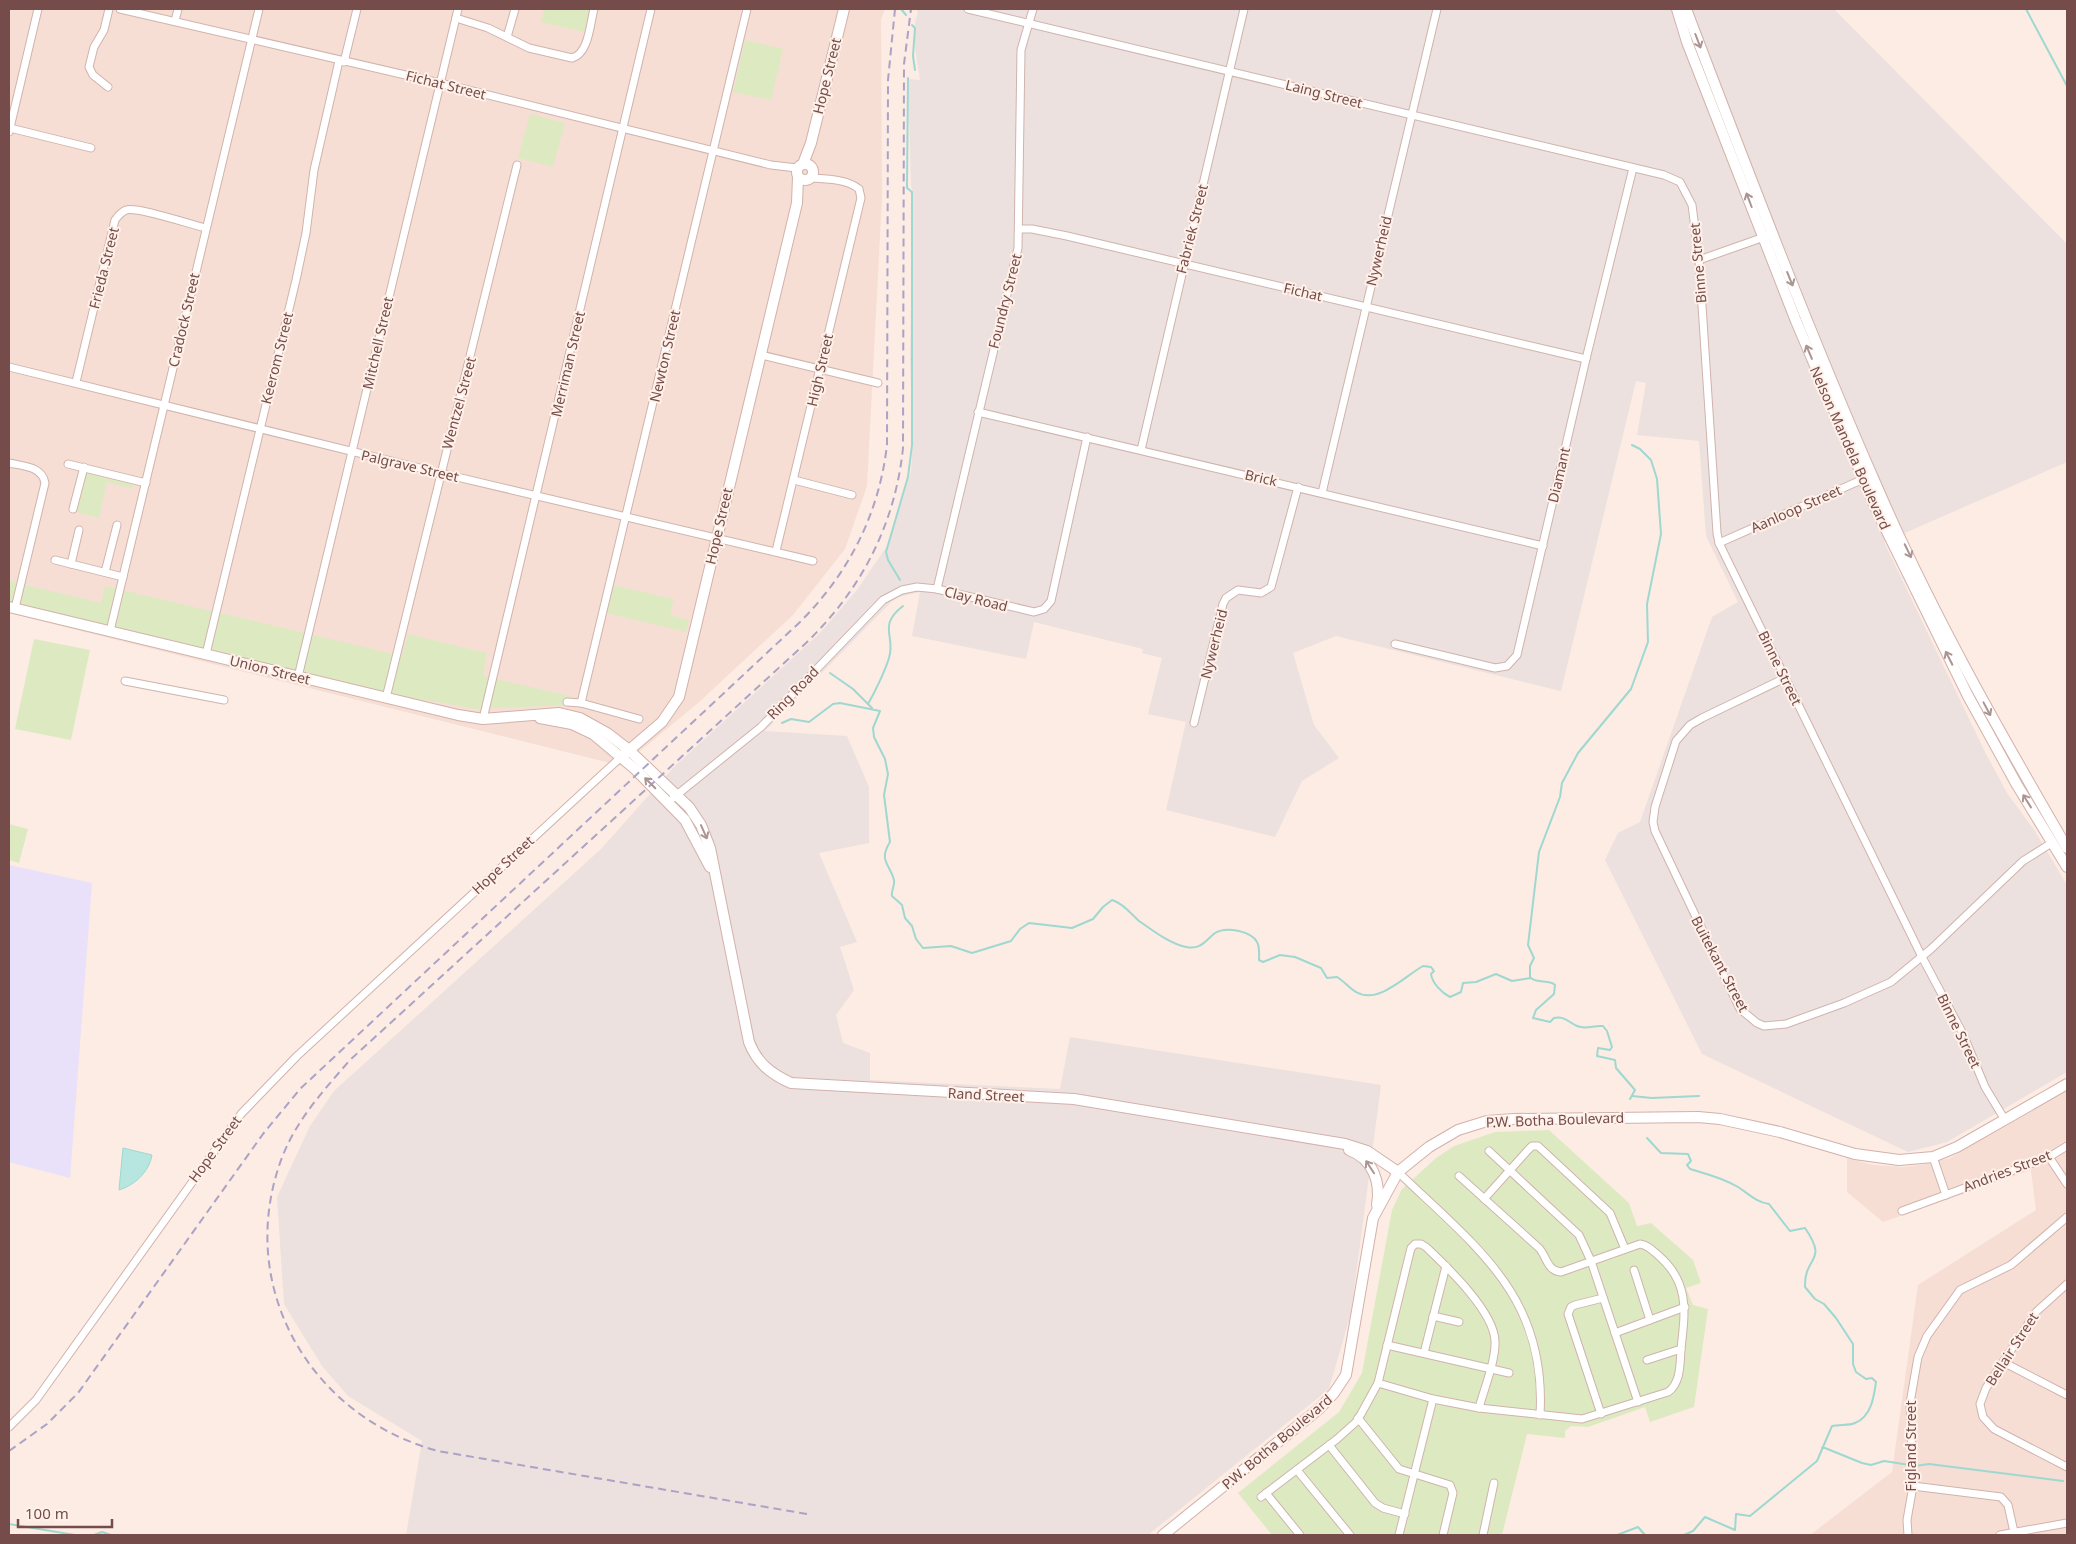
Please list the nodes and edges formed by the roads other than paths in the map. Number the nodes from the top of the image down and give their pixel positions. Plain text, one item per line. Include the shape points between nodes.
1 (38, 9) edge
2 (109, 9) edge
3 (120, 9) edge
4 (178, 9) edge
5 (259, 9) edge
6 (357, 9) edge
7 (458, 9) edge
8 (515, 9) edge
9 (594, 9) edge
10 (652, 9) edge
11 (747, 9) edge
12 (844, 9) edge
13 (968, 9) edge
14 (1034, 9) edge
15 (1244, 9) edge
16 (1437, 9) edge
17 (1677, 9) edge
18 (1686, 9) edge
19 (456, 18) junction
20 (176, 21) junction
21 (1028, 24) junction
22 (507, 37) junction
23 (252, 41) junction
24 (342, 61) junction
25 (1230, 71) junction
26 (1704, 71) junction
27 (440, 83) junction
28 (108, 87) dead end
29 (1412, 115) junction
30 (9, 130) edge
31 (624, 130) junction
32 (91, 148) dead end
33 (714, 151) junction
34 (517, 166) dead end
35 (1633, 168) junction
36 (804, 173) junction
37 (1680, 182) joint
38 (859, 189) joint
39 (206, 228) junction
40 (1020, 229) junction
41 (1768, 235) junction
42 (1699, 260) junction
43 (1184, 263) junction
44 (1366, 307) junction
45 (761, 355) junction
46 (1586, 359) junction
47 (9, 367) edge
48 (821, 369) junction
49 (76, 382) junction
50 (878, 383) dead end
51 (164, 406) junction
52 (978, 412) junction
53 (260, 429) junction
54 (1087, 437) junction
55 (1141, 450) junction
56 (352, 452) junction
57 (9, 463) edge
58 (68, 464) dead end
59 (84, 468) junction
60 (440, 473) junction
61 (1867, 477) junction
62 (794, 480) junction
63 (146, 483) junction
64 (1298, 487) junction
65 (1322, 493) junction
66 (536, 495) junction
67 (852, 495) dead end
68 (73, 509) dead end
69 (626, 517) junction
70 (117, 525) dead end
71 (79, 530) dead end
72 (716, 538) junction
73 (1719, 543) junction
74 (1543, 546) junction
75 (776, 551) junction
76 (55, 560) dead end
77 (813, 561) dead end
78 (71, 564) junction
79 (105, 572) junction
80 (123, 576) junction
81 (917, 587) joint
82 (937, 589) junction
83 (12, 608) edge
84 (110, 631) junction
85 (1395, 644) dead end
86 (206, 654) junction
87 (298, 677) junction
88 (1785, 678) junction
89 (125, 681) dead end
90 (386, 698) junction
91 (224, 700) dead end
92 (567, 702) dead end
93 (581, 703) junction
94 (484, 719) junction
95 (639, 719) dead end
96 (1194, 723) dead end
97 (625, 753) junction
98 (676, 794) junction
99 (668, 802) junction
100 (2060, 838) edge
101 (2067, 848) edge
102 (2067, 867) edge
103 (715, 878) junction
104 (1922, 957) junction
105 (2067, 1084) edge
106 (2006, 1120) junction
107 (1329, 1143) junction
108 (2067, 1146) edge
109 (1489, 1151) dead end
110 (2049, 1156) junction
111 (1933, 1157) junction
112 (1510, 1170) junction
113 (1398, 1172) junction
114 (1459, 1176) dead end
115 (2067, 1184) edge
116 (1946, 1195) junction
117 (1484, 1199) junction
118 (1902, 1211) dead end
119 (1376, 1214) junction
120 (2067, 1217) edge
121 (1625, 1249) junction
122 (1591, 1261) junction
123 (1446, 1266) junction
124 (1634, 1270) dead end
125 (2067, 1284) edge
126 (1603, 1298) junction
127 (1685, 1307) junction
128 (1434, 1316) junction
129 (1650, 1320) junction
130 (1459, 1322) dead end
131 (1614, 1333) junction
132 (1387, 1345) junction
133 (1681, 1349) junction
134 (1424, 1353) junction
135 (1647, 1360) dead end
136 (2003, 1362) junction
137 (1490, 1369) junction
138 (1509, 1373) dead end
139 (1378, 1383) junction
140 (2067, 1396) edge
141 (1433, 1399) junction
142 (1638, 1402) junction
143 (1479, 1408) junction
144 (1601, 1414) junction
145 (1540, 1416) junction
146 (1358, 1418) junction
147 (9, 1427) edge
148 (1329, 1445) junction
149 (2067, 1467) edge
150 (1297, 1470) junction
151 (1414, 1476) junction
152 (1494, 1483) dead end
153 (1914, 1486) junction
154 (1405, 1514) junction
155 (2067, 1523) edge
156 (2014, 1532) junction
157 (1163, 1535) edge
158 (1300, 1535) edge
159 (1350, 1535) edge
160 (1399, 1535) edge
161 (1443, 1535) edge
162 (1483, 1535) edge
163 (1908, 1535) edge
164 (2000, 1535) edge

1 - 30 street
2 - 28 street via 88,67
3 - 20 street, Fichat Street
4 - 20 street
5 - 23 street, Cradock Street
6 - 24 street, Keerom Street
7 - 19 street, Mitchell Street
8 - 22 street
9 - 22 street via 585,45 578,57 542,52
10 - 31 street, Merriman Street
11 - 33 street, Newton Street
12 - 36 street, Hope Street
13 - 21 street, Laing Street
14 - 21 street, Foundry Street
15 - 25 street, Fabriek Street
16 - 29 street, Nywerheid
17 - 26 street, Nelson Mandela Boulevard
18 -> 26 street, Nelson Mandela Boulevard
19 - 22 street
19 - 27 street, Mitchell Street
20 - 23 street, Fichat Street
21 - 25 street, Laing Street
21 - 40 street, Foundry Street via 1021,50
23 - 24 street, Fichat Street
23 - 39 street, Cradock Street
24 - 27 street, Fichat Street
24 - 53 street, Keerom Street via 314,170 306,233
25 - 29 street, Laing Street
25 - 43 street, Fabriek Street
26 - 41 street, Nelson Mandela Boulevard
27 - 31 street, Fichat Street
27 - 56 street, Mitchell Street
29 - 35 street, Laing Street
29 - 44 street, Nywerheid
30 - 32 street
31 - 33 street, Fichat Street
31 - 66 street, Merriman Street
33 - 36 street, Fichat Street
33 - 69 street, Newton Street
34 - 60 street, Wentzel Street via 459,408
35 - 37 street, Laing Street via 1664,174
35 - 46 street, Diamant
36 - 38 street, Fichat Street
36 - 45 street, Hope Street
37 - 42 street, Binne Street via 1692,205
38 - 48 street, High Street via 859,208
39 - 49 street, Frieda Street via 138,210 119,214
39 - 51 street, Cradock Street
40 - 43 street, Fichat
40 - 52 street, Foundry Street
41 - 42 street
41 - 61 street, Nelson Mandela Boulevard
42 - 73 street, Binne Street
43 - 44 street, Fichat
43 - 55 street, Fabriek Street
44 - 46 street, Fichat
44 - 65 street, Nywerheid
45 - 48 street
45 - 72 street, Hope Street
46 - 74 street, Diamant
47 - 49 street, Palgrave Street
48 - 50 street
48 - 62 street, High Street
49 - 51 street, Palgrave Street
51 - 53 street, Palgrave Street
51 - 63 street, Cradock Street
52 - 54 street, Brick
52 - 82 street, Foundry Street
53 - 56 street, Palgrave Street
53 - 86 street, Keerom Street
54 - 55 street, Brick
54 - 82 street, Clay Road via 1051,601 1044,609 1034,612
55 - 64 street, Brick
56 - 60 street, Palgrave Street
56 - 87 street, Mitchell Street
57 - 83 street via 37,470 42,474 44,483
58 - 59 street
59 - 63 street
59 - 68 street
60 - 66 street, Palgrave Street
60 - 90 street, Wentzel Street
61 - 73 street, Aanloop Street
61 - 100 street, Nelson Mandela Boulevard via 1968,696 2017,785
62 - 67 street
62 - 75 street, High Street
63 - 80 street, Cradock Street
64 - 65 street, Brick
64 - 96 street, Nywerheid via 1271,588 1261,593 1238,590 1223,604
65 - 74 street, Brick
66 - 69 street, Palgrave Street
66 - 94 street, Merriman Street
69 - 72 street, Palgrave Street
69 - 93 street, Newton Street
70 - 79 street
71 - 78 street
72 - 75 street, Palgrave Street
72 - 97 street, Hope Street via 679,697 662,722
73 - 88 street, Binne Street
74 - 85 street, Diamant via 1517,655 1507,666 1495,668
75 - 77 street, Palgrave Street
76 - 78 street
78 - 79 street
79 - 80 street
80 - 84 street, Cradock Street
81 - 82 street, Clay Road
81 - 98 street, Ring Road via 902,590 884,600 756,732
83 - 84 street, Union Street
84 - 86 street, Union Street
86 - 87 street, Union Street
87 - 90 street, Union Street
88 - 104 street, Binne Street
88 - 104 street, Buitekant Street via 1690,725 1676,741 1655,806 1653,822 1657,839 1714,959 1740,1009 1757,1023 1776,1026 1877,989 1897,978
89 - 91 street
90 - 94 street, Union Street
92 - 93 street
93 - 95 street
94 - 97 street, Union Street via 534,716 579,726
97 - 98 street, Union Street
99 -> 97 street, Union Street
97 - 147 street, Hope Street via 304,1049 246,1107 36,1400
98 - 99 street, Ring Road
98 -> 103 street, Rand Street via 695,815 705,834
99 - 103 street, Rand Street via 691,829
100 - 101 street, Nelson Mandela Boulevard
100 - 102 street, Nelson Mandela Boulevard
100 - 104 street, Buitekant Street via 2013,870
103 - 107 street, Rand Street via 749,1042 768,1071 791,1083 1074,1099
104 - 106 street, Binne Street via 1963,1034 1986,1087
105 - 106 street, P.W. Botha Boulevard
106 - 111 street, P.W. Botha Boulevard
107 - 113 street, Rand Street via 1367,1151
119 -> 107 street via 1378,1188 1372,1169 1360,1155
108 - 110 street, Andries Street
109 - 112 street
110 - 115 street
110 - 116 street, Andries Street
111 - 113 street, P.W. Botha Boulevard via 1870,1158 1720,1118 1514,1119 1487,1121 1458,1130 1429,1146
111 - 116 street, Andries Street
112 - 117 street
112 - 121 street via 1532,1146 1542,1148 1610,1213
112 - 122 street via 1579,1235
113 - 119 street, P.W. Botha Boulevard
113 - 145 street via 1482,1253 1509,1286 1522,1309 1537,1354 1541,1384
114 - 117 street
116 - 118 street, Andries Street
117 - 122 street via 1544,1253 1553,1270 1562,1272
119 - 157 street, P.W. Botha Boulevard via 1346,1375 1341,1384 1320,1408
120 - 153 street, Figland Street via 2011,1264 1960,1290 1932,1326 1918,1357 1910,1403
121 - 122 street
121 - 127 street via 1644,1245 1672,1268
122 - 126 street
123 - 128 street
123 - 132 street via 1422,1244 1412,1246
123 - 137 street via 1468,1289 1493,1330 1495,1343
124 - 129 street
125 - 136 street, Bellair Street via 2040,1306
126 - 131 street
126 - 144 street via 1571,1307 1568,1314
127 - 129 street
127 - 133 street
128 - 130 street
128 - 134 street
129 - 131 street
131 - 142 street
132 - 134 street
132 - 139 street
133 - 135 street
133 - 142 street via 1675,1386 1668,1392
134 - 137 street
136 - 140 street
136 - 149 street, Bellair Street via 1981,1396 1983,1417 1994,1429
137 - 138 street
137 - 143 street
139 - 141 street
139 - 146 street
141 - 143 street
141 - 151 street
142 - 144 street
143 - 145 street
144 - 145 street via 1582,1419
146 - 148 street
146 - 151 street via 1399,1470
148 - 150 street
148 - 154 street via 1375,1503
150 - 158 street via 1264,1495
150 - 159 street
151 - 154 street
151 - 161 street via 1445,1483 1452,1489
152 - 162 street
153 - 156 street via 2001,1497 2008,1505
153 - 163 street, Figland Street via 1907,1520
154 - 160 street
155 - 156 street
156 - 164 street

